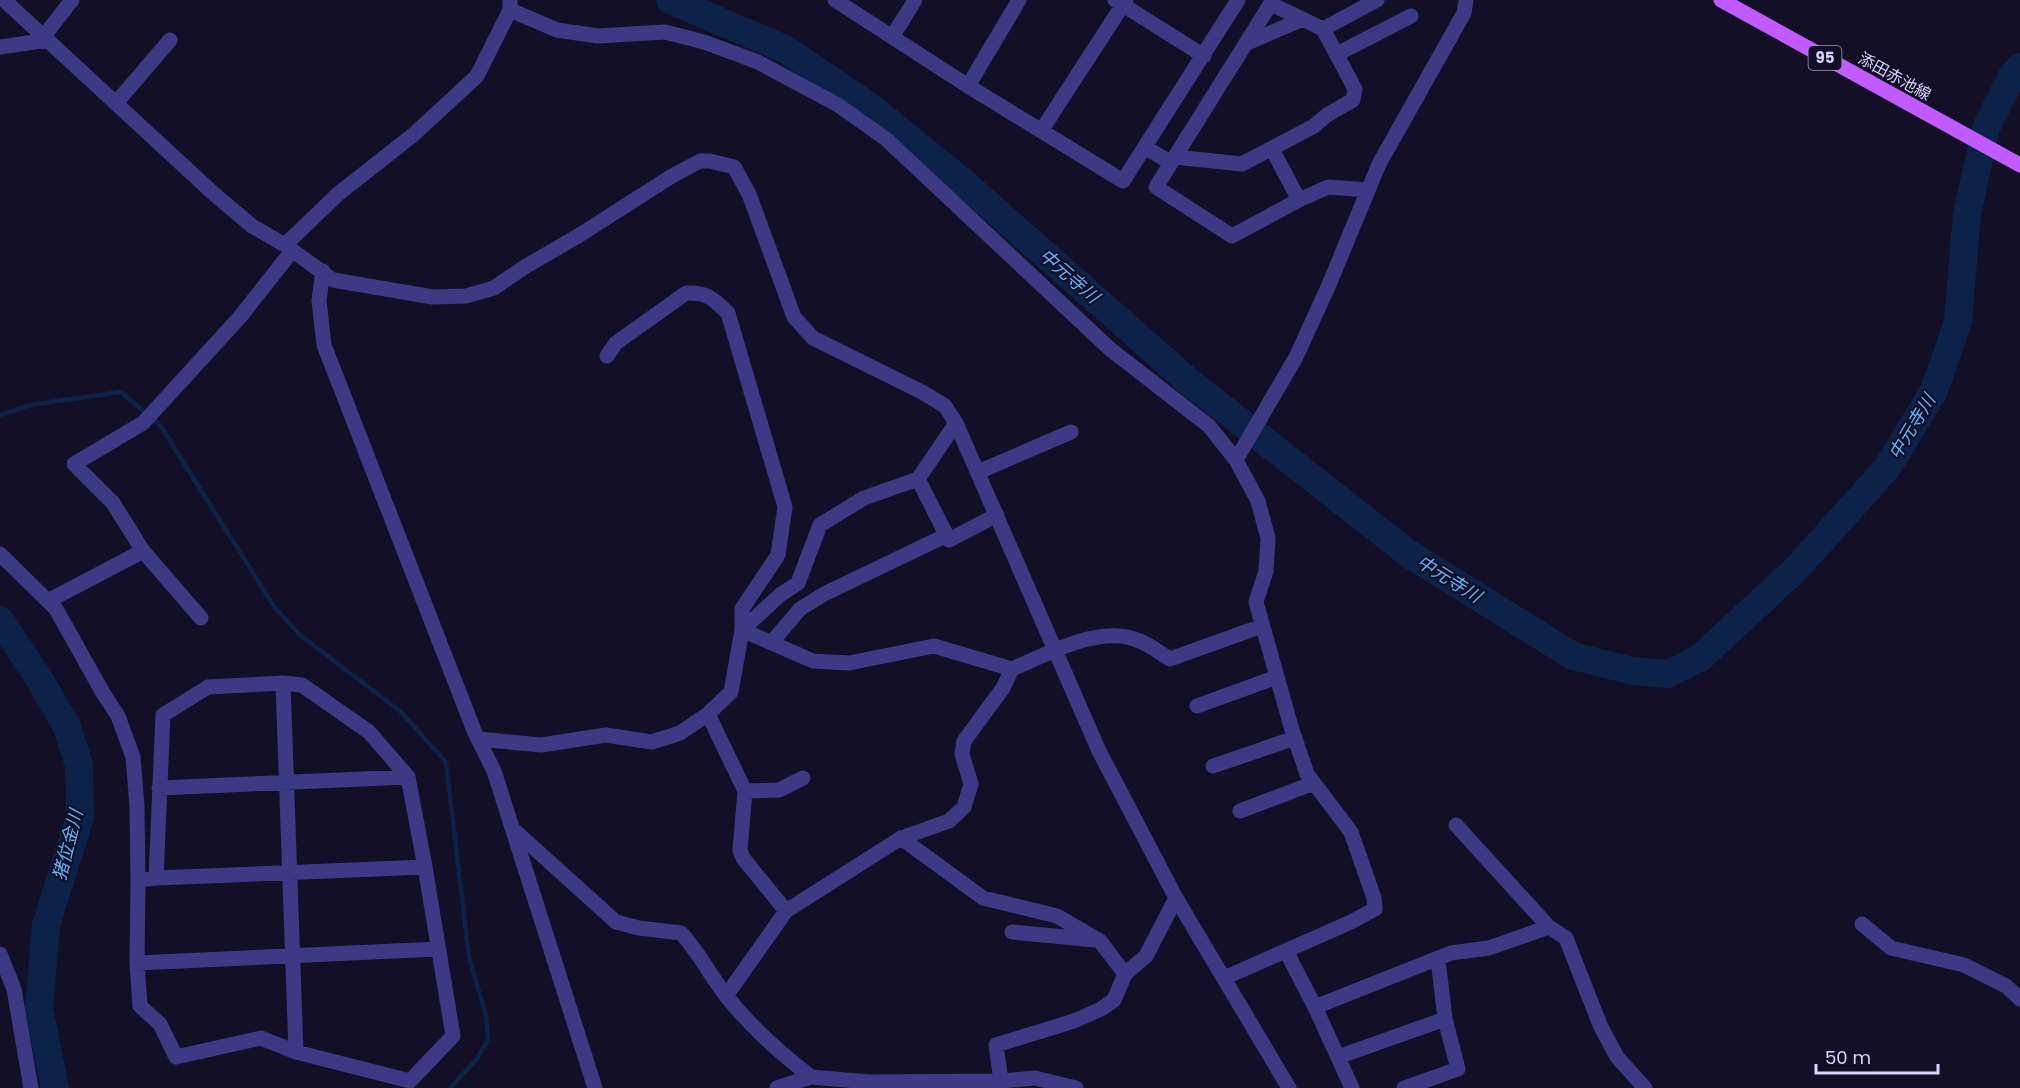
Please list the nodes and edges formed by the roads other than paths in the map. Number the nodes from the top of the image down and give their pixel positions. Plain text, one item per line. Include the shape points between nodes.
1 (4, 0) edge
2 (72, 0) edge
3 (835, 0) edge
4 (915, 0) edge
5 (1019, 0) edge
6 (1238, 0) edge
7 (1377, 0) edge
8 (1466, 0) edge
9 (1721, 0) edge
10 (1121, 2) edge
11 (1272, 2) edge
12 (510, 5) edge
13 (1411, 16) dead end
14 (1303, 19) junction
15 (1323, 29) junction
16 (892, 37) junction
17 (46, 38) junction
18 (170, 40) dead end
19 (1246, 42) junction
20 (0, 47) edge
21 (1337, 54) junction
22 (1204, 56) junction
23 (968, 86) junction
24 (116, 103) junction
25 (1041, 131) junction
26 (1145, 147) junction
27 (1272, 149) junction
28 (1173, 160) junction
29 (2020, 165) edge
30 (1368, 190) junction
31 (1299, 200) junction
32 (288, 248) junction
33 (323, 271) junction
34 (607, 356) dead end
35 (956, 423) junction
36 (1071, 432) dead end
37 (1240, 453) junction
38 (978, 472) junction
39 (918, 479) junction
40 (997, 515) junction
41 (947, 535) junction
42 (142, 551) junction
43 (0, 554) edge
44 (48, 601) junction
45 (201, 618) dead end
46 (1262, 626) junction
47 (742, 630) junction
48 (771, 643) junction
49 (1057, 650) junction
50 (1012, 669) junction
51 (1277, 677) junction
52 (283, 683) junction
53 (1197, 705) dead end
54 (708, 714) junction
55 (1295, 738) junction
56 (478, 739) junction
57 (1213, 766) dead end
58 (408, 777) junction
59 (803, 778) dead end
60 (286, 781) junction
61 (1314, 783) junction
62 (159, 788) junction
63 (745, 791) junction
64 (1240, 811) dead end
65 (1456, 825) dead end
66 (512, 829) junction
67 (901, 837) junction
68 (424, 867) junction
69 (290, 873) junction
70 (156, 878) junction
71 (138, 880) junction
72 (1176, 898) junction
73 (786, 911) junction
74 (1862, 924) dead end
75 (1549, 927) junction
76 (1012, 932) dead end
77 (1101, 941) junction
78 (438, 949) junction
79 (1286, 951) junction
80 (0, 954) edge
81 (293, 956) junction
82 (1438, 959) junction
83 (137, 963) junction
84 (1125, 974) junction
85 (1224, 978) junction
86 (726, 996) junction
87 (2020, 999) edge
88 (1315, 1007) junction
89 (1445, 1019) junction
90 (296, 1052) junction
91 (1338, 1057) junction
92 (811, 1077) junction
93 (409, 1084) edge
94 (999, 1084) edge
95 (871, 1085) edge
96 (31, 1088) edge
97 (595, 1088) edge
98 (777, 1088) edge
99 (1076, 1088) edge
100 (1288, 1088) edge
101 (1352, 1088) edge
102 (1404, 1088) edge
103 (1645, 1088) edge

1 - 17 street
2 - 17 street
3 - 16 street
4 - 16 street
5 - 23 street
6 - 22 street
7 - 15 street
8 - 30 street via 1464,13
9 - 29 main road, 添田赤池線 / 95
10 - 22 street
10 - 25 street
11 - 14 street
11 - 19 street
12 - 32 street via 477,76 413,135 338,194
12 - 37 street via 557,30 598,36 665,33 704,42 758,62 838,105 886,139 1110,349
13 - 21 street
14 - 15 street
14 - 19 street
15 - 21 street
16 - 23 street
17 - 20 street
17 - 24 street
18 - 24 street
19 - 28 street
21 - 27 street via 1355,89 1353,100
22 - 26 street
23 - 25 street
24 - 32 street via 252,226
25 - 26 street via 1123,182
26 - 28 street
27 - 28 street via 1242,164
27 - 31 street
28 - 31 street via 1156,187 1232,236
30 - 31 street via 1328,187
30 - 37 street via 1296,357
32 - 33 street
32 - 42 street via 240,317 142,423 74,464 113,503
33 - 35 street via 333,280 433,297 466,296 494,288 672,176 700,161 710,161 734,167 749,194 794,317 813,338 922,392 945,406
33 - 56 street via 319,301 324,345
34 - 47 street via 616,343 686,293 699,292 711,297 728,314 785,507 778,555 742,609
35 - 38 street
35 - 39 street
36 - 38 street
37 - 46 street via 1268,538 1266,572 1256,602
38 - 40 street
39 - 41 street
39 - 47 street via 864,498 820,525 798,582
40 - 41 street via 949,540
40 - 49 street
41 - 48 street via 816,599 800,609
42 - 44 street
42 - 45 street
43 - 44 street
44 - 71 street via 118,716 133,757
46 - 49 street via 1170,659 1141,641 1121,636 1091,637
46 - 51 street
47 - 48 street
47 - 54 street via 731,692
48 - 50 street via 813,661 849,663 934,646
49 - 50 street
49 - 72 street via 1100,751
50 - 67 street via 1003,688 964,741 962,754 971,784 964,807 949,821
51 - 53 street
51 - 55 street
52 - 58 street via 302,686 369,732
52 - 60 street
52 - 62 street via 208,687 163,715
54 - 56 street via 680,733 652,742 606,735 541,745
54 - 63 street
55 - 57 street
55 - 61 street
56 - 66 street via 494,771
58 - 60 street
58 - 68 street
59 - 63 street via 779,790
60 - 62 street
60 - 69 street
61 - 64 street
61 - 79 street via 1351,832 1375,909
62 - 70 street
63 - 73 street via 740,850
65 - 75 street
66 - 86 street via 616,922 681,933
66 - 97 street
67 - 73 street
67 - 77 street via 984,898 1058,916
68 - 69 street
68 - 78 street
69 - 70 street
69 - 81 street
70 - 71 street
71 - 83 street
72 - 84 street via 1146,956
72 - 85 street
73 - 86 street
74 - 87 street via 1891,948 1964,965 2006,986
75 - 82 street via 1490,948
75 - 103 street via 1566,938 1600,1025 1617,1057
76 - 77 street
77 - 84 street
78 - 81 street
78 - 93 street via 453,1035
79 - 85 street
79 - 88 street
80 - 96 street via 14,989
81 - 83 street
81 - 90 street
82 - 88 street
82 - 89 street
83 - 90 street via 140,1006 160,1024 176,1057 261,1038
84 - 94 street via 1114,1000 1101,1009 996,1045
85 - 100 street
86 - 92 street via 772,1046
88 - 91 street
89 - 91 street
89 - 102 street via 1458,1068
90 - 93 street
91 - 101 street
92 - 95 street
92 - 98 street
94 - 95 street
94 - 99 street via 1035,1078

